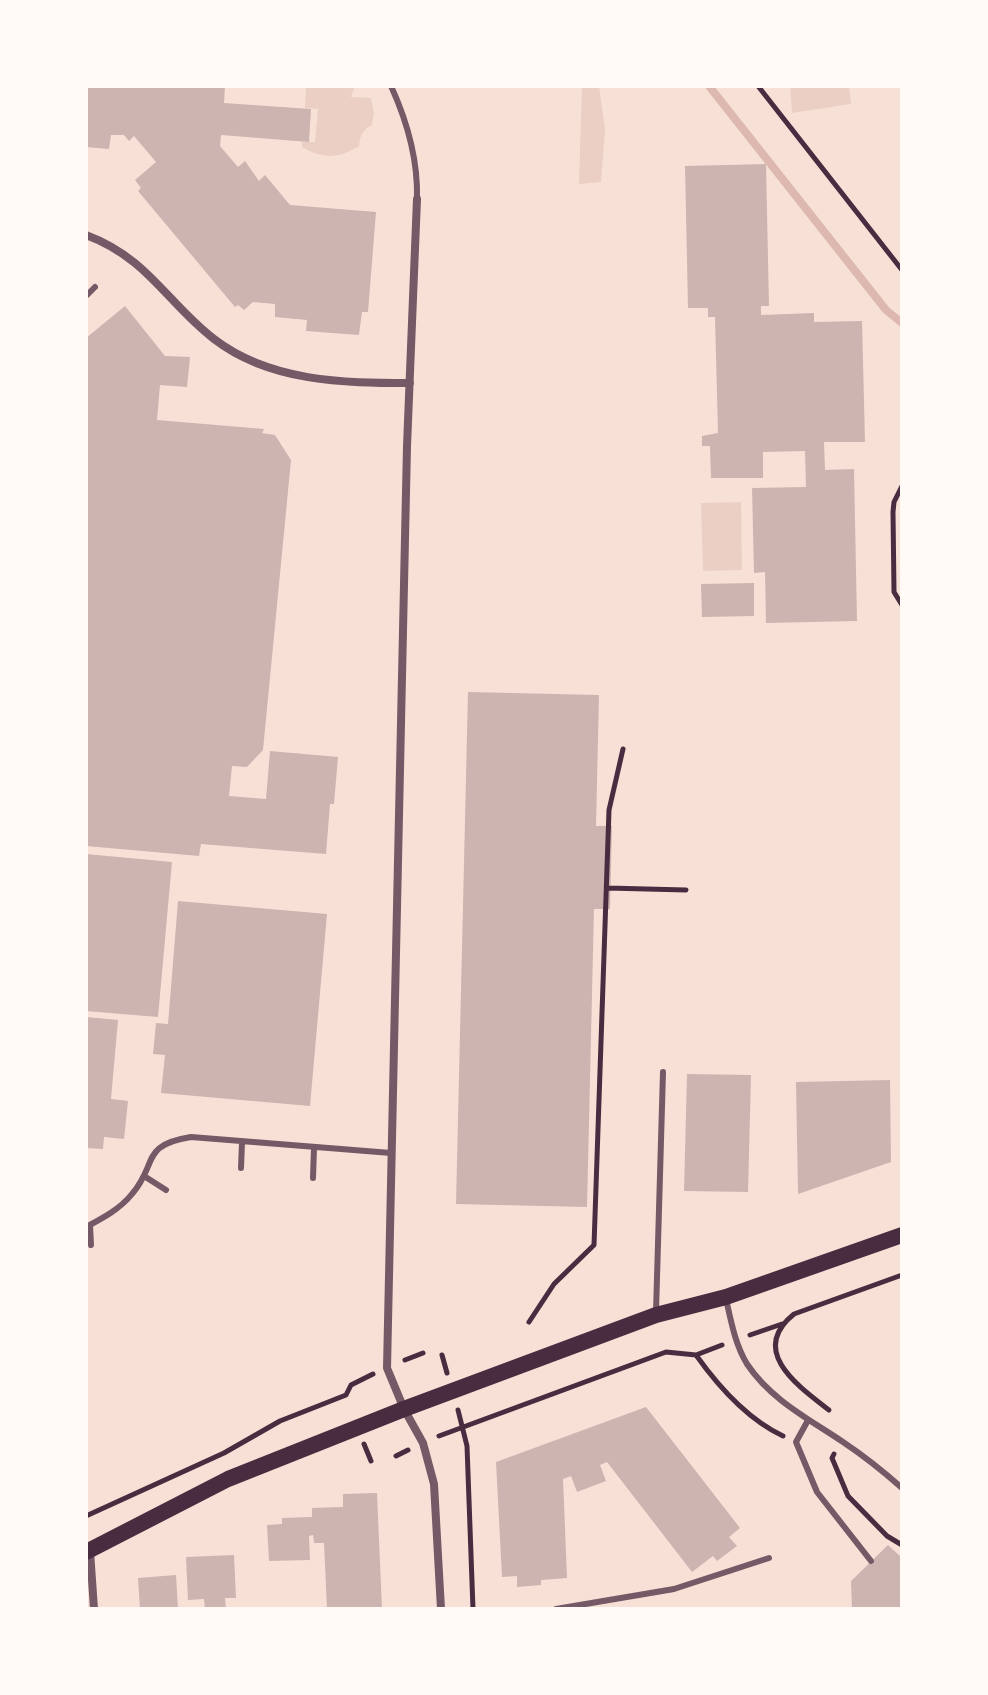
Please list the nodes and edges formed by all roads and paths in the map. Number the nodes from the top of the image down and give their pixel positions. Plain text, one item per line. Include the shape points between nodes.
1 (391, 86) edge
2 (758, 86) edge
3 (417, 199) joint
4 (86, 235) edge
5 (902, 270) edge
6 (95, 287) dead end
7 (86, 296) edge
8 (410, 383) junction
9 (902, 486) edge
10 (902, 605) edge
11 (623, 749) dead end
12 (607, 888) junction
13 (686, 890) dead end
14 (663, 1072) dead end
15 (242, 1142) junction
16 (314, 1148) junction
17 (391, 1153) junction
18 (241, 1168) dead end
19 (144, 1176) junction
20 (313, 1178) dead end
21 (166, 1190) dead end
22 (88, 1226) edge
23 (902, 1235) edge
24 (91, 1245) dead end
25 (902, 1275) edge
26 (726, 1297) junction
27 (656, 1315) junction
28 (529, 1322) dead end
29 (423, 1353) dead end
30 (387, 1368) junction
31 (404, 1409) junction
32 (832, 1412) dead end
33 (807, 1422) junction
34 (796, 1442) junction
35 (843, 1442) junction
36 (832, 1458) junction
37 (902, 1488) edge
38 (86, 1516) edge
39 (902, 1545) edge
40 (88, 1551) edge
41 (769, 1558) dead end
42 (871, 1561) dead end
43 (94, 1609) edge
44 (441, 1609) edge
45 (473, 1609) edge
46 (556, 1609) edge

1 - 3 lane via 414,161
2 - 5 path
3 - 8 street
4 - 8 street via 128,257 215,340 251,361 331,381
6 - 7 lane
8 - 17 street
9 - 10 path via 893,512 894,592
11 - 12 path via 609,810
12 - 13 path
12 - 28 path via 594,1245 554,1284
14 - 27 lane
15 - 16 lane
15 - 18 lane
15 - 19 lane via 191,1137 165,1143 155,1151
16 - 17 lane
16 - 20 lane
17 - 30 street
19 - 21 lane
19 - 22 lane via 116,1209
22 - 24 lane
23 - 26 main road
25 - 32 path via 794,1314 783,1323 775,1353 802,1389
26 - 27 main road
26 - 33 lane via 747,1363
27 - 31 main road
29 - 30 path
30 - 31 street
30 - 38 path via 351,1385 346,1395 280,1421 224,1453
31 - 40 main road via 228,1479
31 - 44 street via 433,1475
33 - 34 lane
33 - 35 lane
34 - 36 path
34 - 42 lane via 817,1492
34 - 45 path via 765,1428 696,1355 684,1352 666,1352 463,1426
35 - 36 path
35 - 37 lane
36 - 39 path via 848,1496
40 - 43 street
41 - 46 lane via 674,1589

